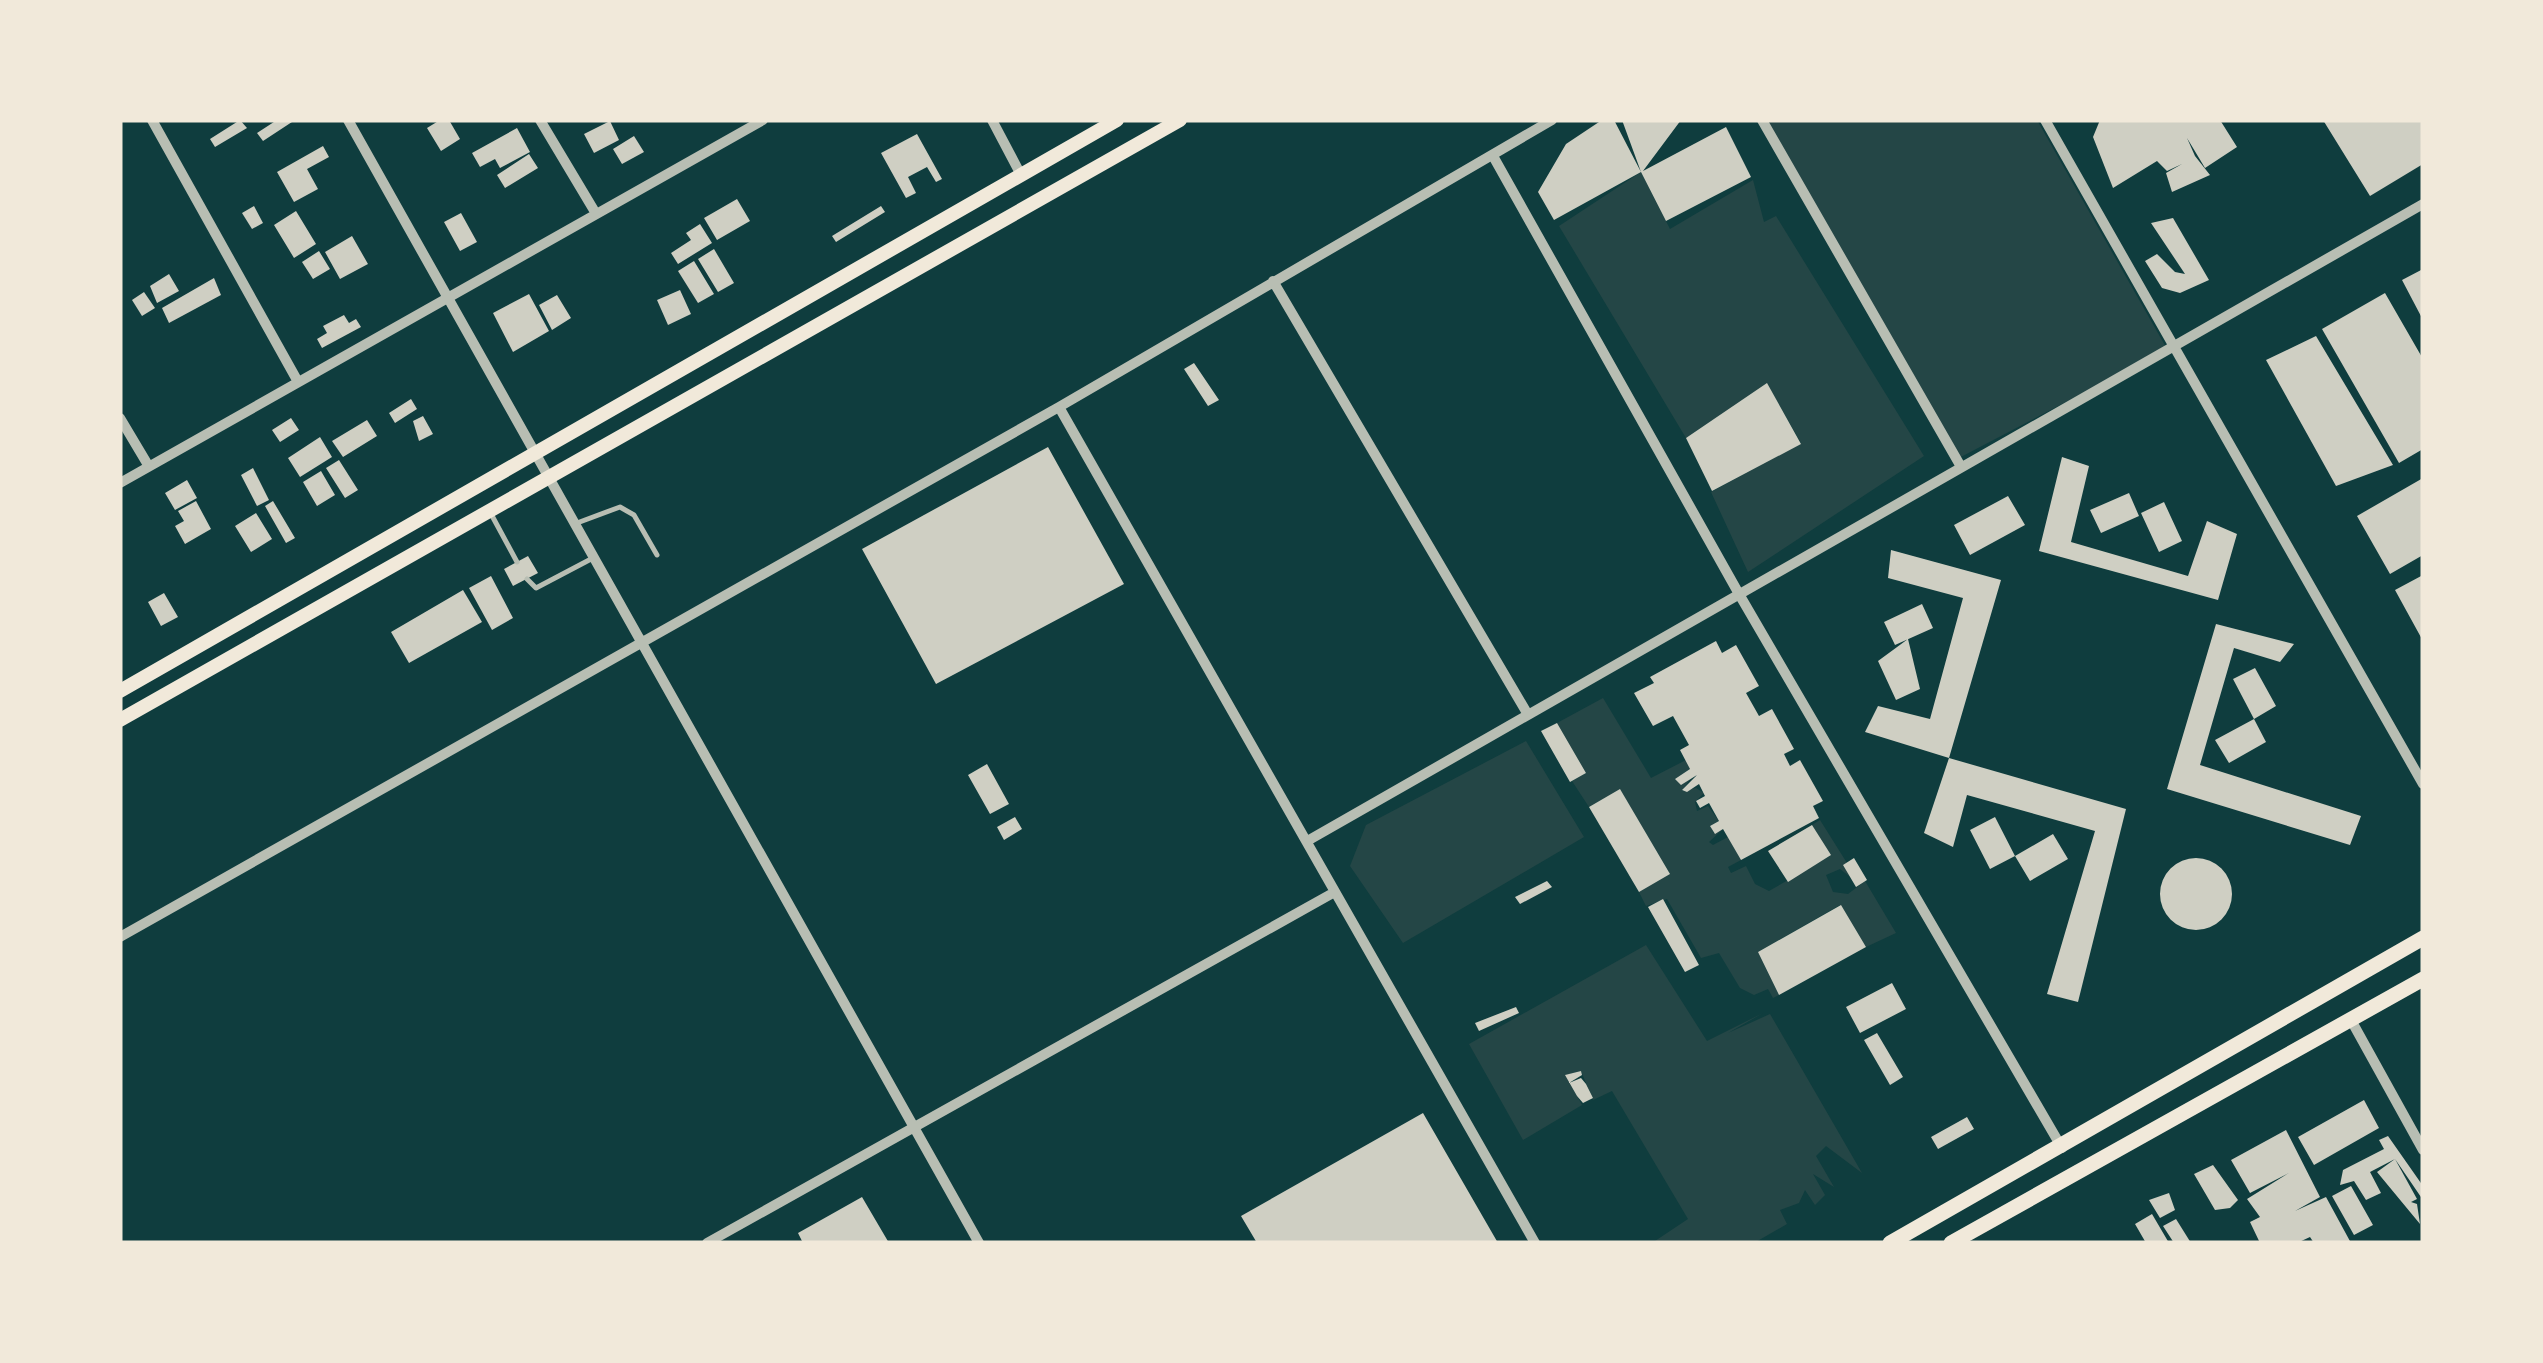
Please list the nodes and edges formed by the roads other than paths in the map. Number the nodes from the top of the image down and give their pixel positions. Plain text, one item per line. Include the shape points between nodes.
1 (152, 120) edge
2 (348, 120) edge
3 (540, 120) edge
4 (762, 120) edge
5 (992, 120) edge
6 (1117, 120) edge
7 (1180, 120) edge
8 (1552, 120) edge
9 (1762, 120) edge
10 (2050, 122) edge
11 (1492, 156) junction
12 (1020, 175) junction
13 (2423, 204) edge
14 (595, 212) junction
15 (1273, 282) junction
16 (449, 300) junction
17 (2174, 346) junction
18 (297, 380) junction
19 (1059, 406) junction
20 (120, 418) edge
21 (534, 453) junction
22 (148, 465) junction
23 (1960, 465) junction
24 (547, 477) junction
25 (120, 483) edge
26 (489, 510) junction
27 (574, 524) junction
28 (657, 555) dead end
29 (593, 558) junction
30 (518, 562) dead end
31 (526, 579) dead end
32 (1740, 594) junction
33 (642, 642) junction
34 (120, 691) edge
35 (1527, 713) junction
36 (120, 720) edge
37 (2423, 784) edge
38 (1310, 840) junction
39 (1333, 894) junction
40 (120, 937) edge
41 (2423, 938) edge
42 (2423, 979) edge
43 (2351, 1020) junction
44 (912, 1126) junction
45 (2062, 1148) junction
46 (2423, 1150) edge
47 (707, 1243) edge
48 (979, 1243) edge
49 (1535, 1243) edge
50 (1890, 1243) edge
51 (1951, 1243) edge

1 - 18 street
2 - 16 street
3 - 14 street
4 - 14 street
5 - 12 street
6 - 12 main road
7 - 24 main road
8 - 11 street
9 - 23 street
10 - 17 street
11 - 15 street
11 - 32 street
12 - 21 main road
13 - 17 street
14 - 16 street
15 - 19 street
15 - 35 street
16 - 18 street
16 - 21 street
17 - 23 street
17 - 37 street
18 - 22 street
19 - 33 street
19 - 38 street
20 - 22 street
21 - 24 street
21 - 34 main road
22 - 25 street
23 - 32 street
24 - 26 main road
24 - 27 street
26 - 30 lane
26 - 36 main road
27 - 28 lane via 620,507 634,515
27 - 29 street
29 - 31 lane via 536,588
29 - 33 street
32 - 35 street
32 - 45 street
33 - 40 street
33 - 44 street
35 - 38 street
38 - 39 street
39 - 44 street
39 - 49 street
41 - 45 main road
42 - 43 main road
43 - 46 street
43 - 51 main road
44 - 47 street
44 - 48 street
45 - 50 main road

